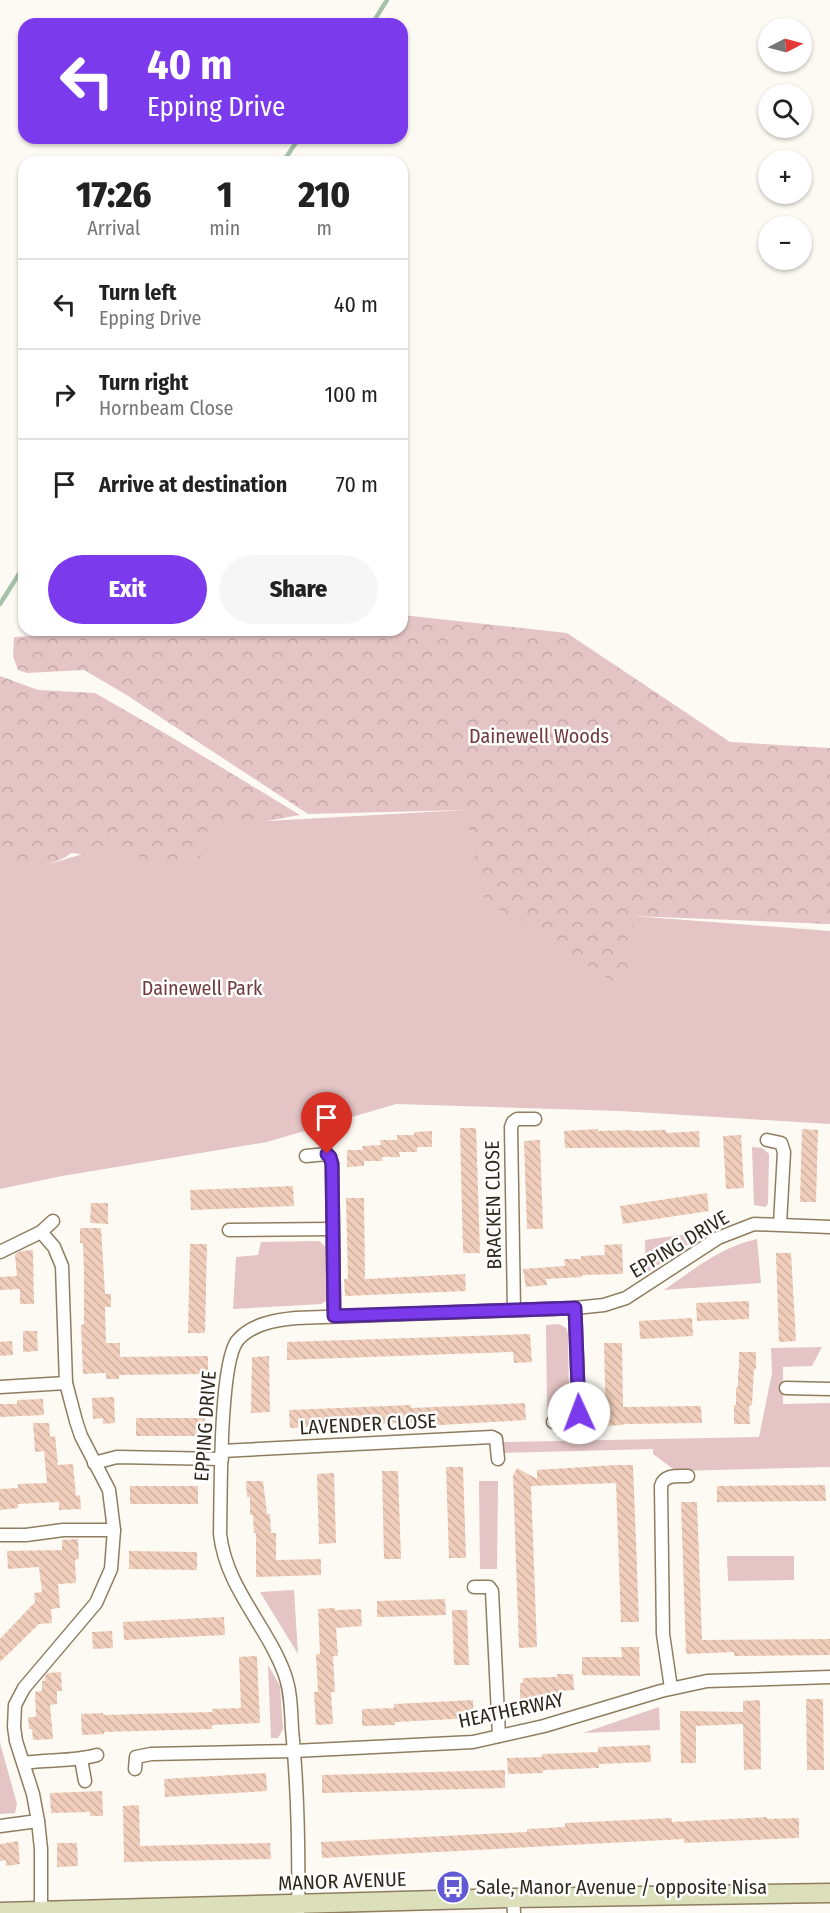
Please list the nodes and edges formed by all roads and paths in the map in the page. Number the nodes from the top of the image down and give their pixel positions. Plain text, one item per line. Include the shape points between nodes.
1 (536, 1119) dead end
2 (767, 1140) dead end
3 (306, 1156) dead end
4 (53, 1221) dead end
5 (780, 1224) junction
6 (830, 1227) edge
7 (331, 1229) junction
8 (229, 1230) dead end
9 (41, 1232) junction
10 (0, 1252) edge
11 (575, 1308) junction
12 (514, 1310) junction
13 (334, 1316) junction
14 (66, 1383) junction
15 (0, 1388) edge
16 (786, 1388) dead end
17 (830, 1389) edge
18 (553, 1422) dead end
19 (222, 1455) junction
20 (498, 1459) dead end
21 (94, 1463) junction
22 (688, 1476) dead end
23 (114, 1530) junction
24 (0, 1535) edge
25 (474, 1587) dead end
26 (830, 1677) edge
27 (670, 1688) junction
28 (499, 1736) junction
29 (294, 1751) junction
30 (97, 1755) dead end
31 (81, 1759) junction
32 (24, 1763) junction
33 (135, 1769) dead end
34 (86, 1781) dead end
35 (38, 1821) junction
36 (0, 1826) edge
37 (830, 1893) edge
38 (514, 1905) edge
39 (298, 1908) edge
40 (0, 1912) edge
41 (41, 1912) edge

1 - 12 street, BRACKEN CLOSE via 517,1119 511,1126
2 - 5 street via 781,1143 784,1152
3 - 7 street via 330,1157
4 - 9 street
5 - 6 street, EPPING DRIVE
5 - 11 street, EPPING DRIVE via 759,1223 732,1232 626,1298
7 - 8 street
7 - 13 street
9 - 10 street
9 - 14 street via 54,1247 62,1266
11 - 12 street, EPPING DRIVE
11 - 18 street via 579,1413 574,1419
12 - 13 street, EPPING DRIVE
13 - 19 street, EPPING DRIVE via 277,1320 249,1330 235,1343 226,1371
14 - 15 street
14 - 21 street via 76,1421
16 - 17 street
19 - 20 street, LAVENDER CLOSE via 492,1437 496,1438
19 - 21 street via 117,1457
19 - 29 street, EPPING DRIVE via 223,1556 285,1676
21 - 23 street via 109,1490
22 - 27 street via 666,1477 661,1486 663,1634
23 - 24 street
23 - 32 street via 111,1569 96,1603 24,1688 15,1705 14,1727
25 - 28 street via 489,1587 492,1591
26 - 27 street, HEATHERWAY via 723,1679
27 - 28 street, HEATHERWAY
28 - 29 street, HEATHERWAY via 473,1742
29 - 33 street, HEATHERWAY via 151,1754 136,1757
29 - 39 street, EPPING DRIVE
30 - 31 street
31 - 32 street
31 - 34 street
32 - 35 street
35 - 36 street
35 - 41 street
37 - 38 street, MANOR AVENUE
38 - 39 street, MANOR AVENUE
39 - 41 street, MANOR AVENUE
40 - 41 street, MANOR AVENUE

